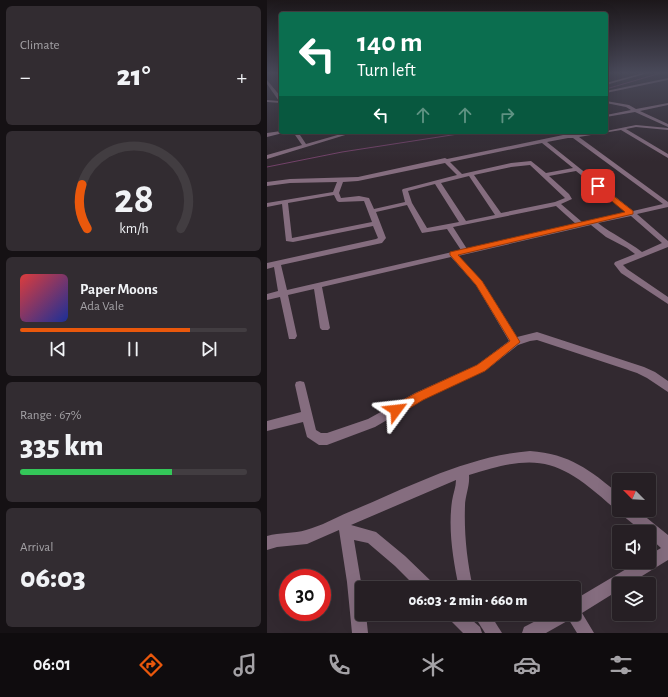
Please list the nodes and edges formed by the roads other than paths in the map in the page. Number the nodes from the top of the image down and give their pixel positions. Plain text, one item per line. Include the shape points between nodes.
1 (609, 103) edge
2 (618, 104) junction
3 (668, 104) edge
4 (635, 110) junction
5 (613, 114) junction
6 (608, 115) edge
7 (668, 127) edge
8 (267, 129) edge
9 (623, 129) junction
10 (279, 132) edge
11 (608, 132) edge
12 (269, 134) edge
13 (296, 134) edge
14 (346, 134) edge
15 (583, 134) edge
16 (571, 135) edge
17 (543, 141) junction
18 (304, 146) junction
19 (654, 147) junction
20 (668, 149) edge
21 (668, 156) edge
22 (267, 157) edge
23 (445, 160) junction
24 (577, 169) junction
25 (470, 174) junction
26 (545, 175) junction
27 (461, 176) junction
28 (340, 181) junction
29 (437, 182) junction
30 (267, 184) edge
31 (336, 193) junction
32 (285, 202) junction
33 (409, 203) junction
34 (557, 204) junction
35 (668, 204) edge
36 (267, 206) edge
37 (373, 211) junction
38 (631, 213) junction
39 (499, 215) junction
40 (463, 222) junction
41 (591, 222) junction
42 (375, 224) junction
43 (580, 224) junction
44 (449, 227) junction
45 (668, 245) edge
46 (465, 251) junction
47 (452, 254) junction
48 (641, 254) junction
49 (277, 264) junction
50 (267, 266) edge
51 (317, 285) junction
52 (283, 293) junction
53 (267, 297) edge
54 (668, 301) edge
55 (325, 328) dead end
56 (292, 336) dead end
57 (515, 342) junction
58 (299, 385) dead end
59 (668, 388) edge
60 (307, 416) junction
61 (267, 426) edge
62 (462, 472) junction
63 (612, 497) edge
64 (635, 517) edge
65 (345, 526) junction
66 (267, 543) edge
67 (668, 548) edge
68 (668, 552) edge
69 (421, 581) edge
70 (464, 581) edge
71 (581, 605) edge
72 (461, 621) edge
73 (486, 621) edge
74 (552, 621) edge
75 (578, 621) edge
76 (360, 633) edge
77 (474, 633) edge
78 (494, 633) edge
79 (530, 633) edge
80 (586, 633) edge

1 - 2 street
2 - 4 street
2 - 5 street
3 - 4 street
4 - 5 street
4 - 7 street
5 - 6 street
7 - 9 street via 636,126
8 - 12 street
9 - 11 street
9 - 19 street
10 - 12 street
13 - 18 street
14 - 18 street
15 - 16 street
16 - 17 street
16 - 35 street
17 - 23 street
17 - 24 street
18 - 22 street
19 - 20 street
19 - 21 street
23 - 27 street
23 - 28 street
24 - 26 street
24 - 38 street
25 - 26 street via 528,162
25 - 27 street
25 - 39 street
26 - 34 street via 569,197 568,200
27 - 29 street
28 - 30 street via 283,181
28 - 31 street
29 - 33 street via 405,190
29 - 40 street
31 - 32 street
31 - 37 street via 339,200 365,198
32 - 36 street
32 - 42 street via 289,239 293,240
33 - 37 street
33 - 44 street via 425,231
34 - 39 street
34 - 43 street
35 - 38 street
37 - 42 street
38 - 41 street
38 - 45 street
39 - 40 street
40 - 44 street
41 - 43 street
41 - 48 street via 609,236
42 - 49 street via 381,238 379,241
43 - 46 street
44 - 46 street
45 - 48 street
46 - 47 street
47 - 51 street
47 - 57 street via 479,283
48 - 54 street via 618,264 624,271
49 - 50 street
49 - 52 street
51 - 52 street
51 - 55 street
52 - 53 street
52 - 56 street
57 - 59 street via 537,336 547,339 640,370
57 - 60 street via 481,368 419,396 371,423 336,437 327,439 314,436
58 - 60 street
60 - 61 street
62 - 63 street via 517,458 548,458 585,474
62 - 65 street
62 - 70 street via 464,482 457,503
64 - 67 street via 664,541
65 - 66 street via 298,539 279,539
65 - 69 street via 371,537
65 - 76 street
68 - 71 street
72 - 77 street
73 - 78 street
74 - 79 street
75 - 80 street

